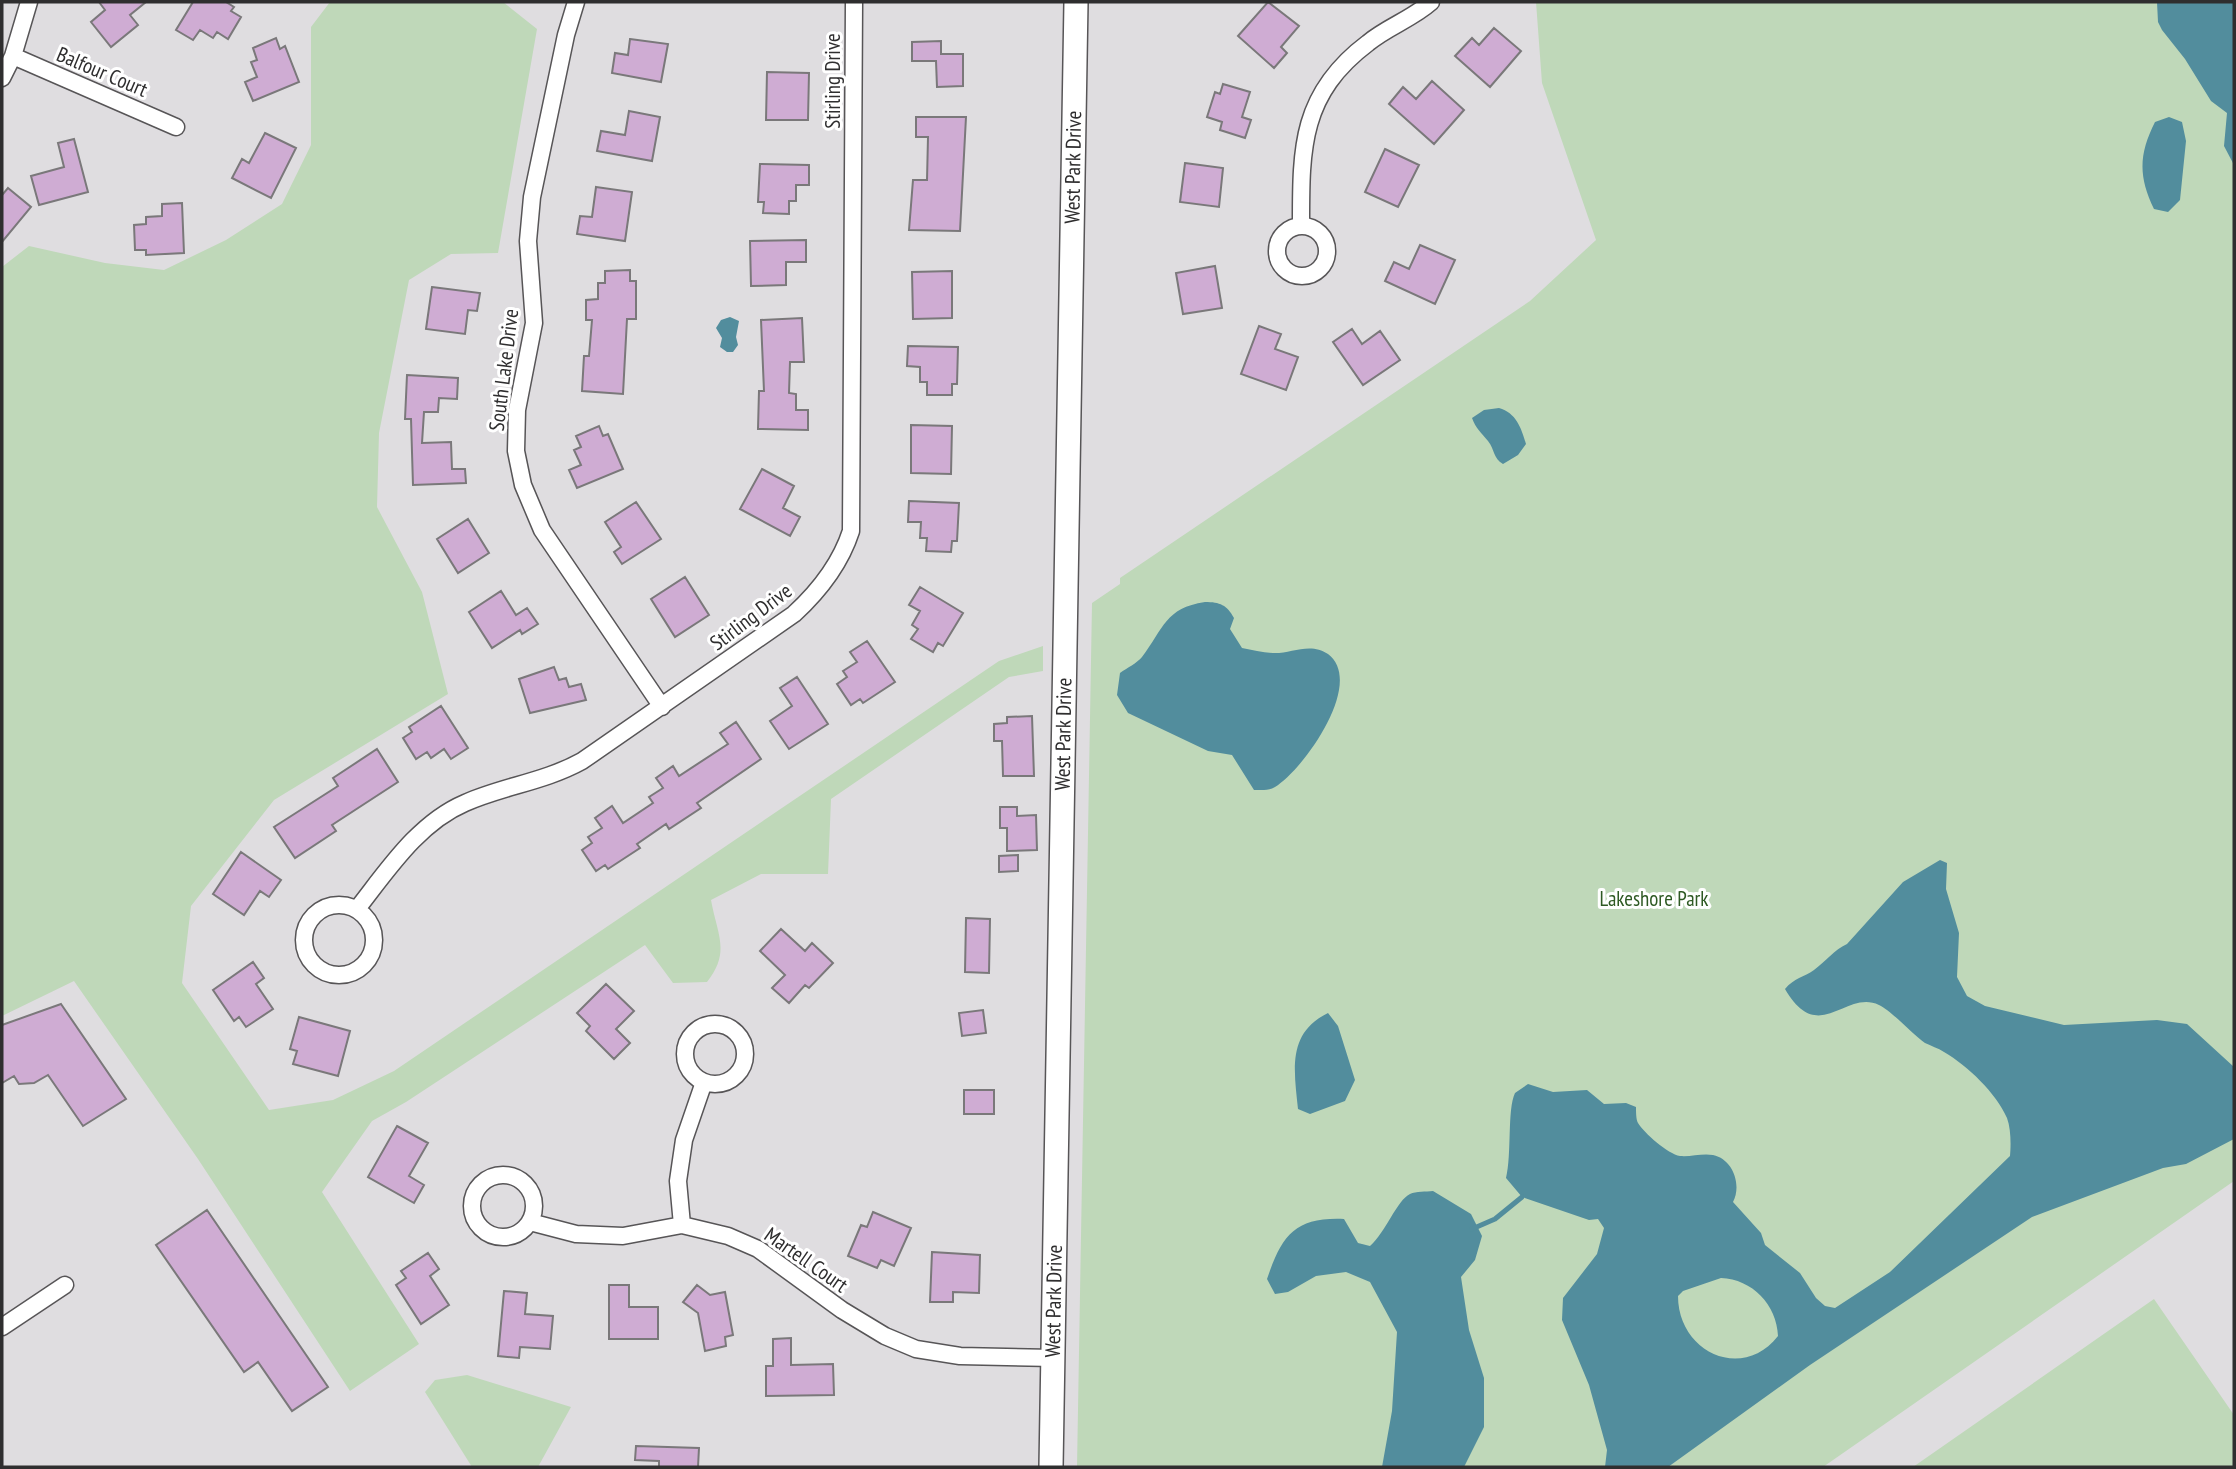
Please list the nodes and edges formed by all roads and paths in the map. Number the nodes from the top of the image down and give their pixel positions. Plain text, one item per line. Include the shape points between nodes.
1 (29, 2) edge
2 (576, 2) edge
3 (854, 2) edge
4 (1076, 2) edge
5 (1431, 2) edge
6 (13, 57) junction
7 (2, 78) edge
8 (176, 127) dead end
9 (1301, 226) dead end
10 (662, 707) junction
11 (357, 909) junction
12 (704, 1083) dead end
13 (530, 1222) dead end
14 (682, 1225) junction
15 (65, 1285) dead end
16 (2, 1327) edge
17 (1054, 1358) junction
18 (1051, 1467) edge

1 - 6 street
2 - 10 street, South Lake Drive via 533,197 528,241 534,323 516,410 516,452 523,485 542,530
3 - 10 street, Stirling Drive via 851,531 833,570 809,600
4 - 17 street, West Park Drive
5 - 9 street via 1354,53 1317,103 1301,153
6 - 7 street
6 - 8 street, Balfour Court
10 - 11 street, Stirling Drive via 558,774 473,800 437,819 407,847
11 - 11 street via 347,905 324,908 308,923 305,945 315,965 324,971 336,975 359,969 373,951 372,927
12 - 14 street via 684,1140 678,1181
13 - 14 street, Martell Court via 576,1234 623,1236
14 - 17 street, Martell Court via 758,1248 842,1310 916,1349 960,1356
15 - 16 street
17 - 18 street, West Park Drive

